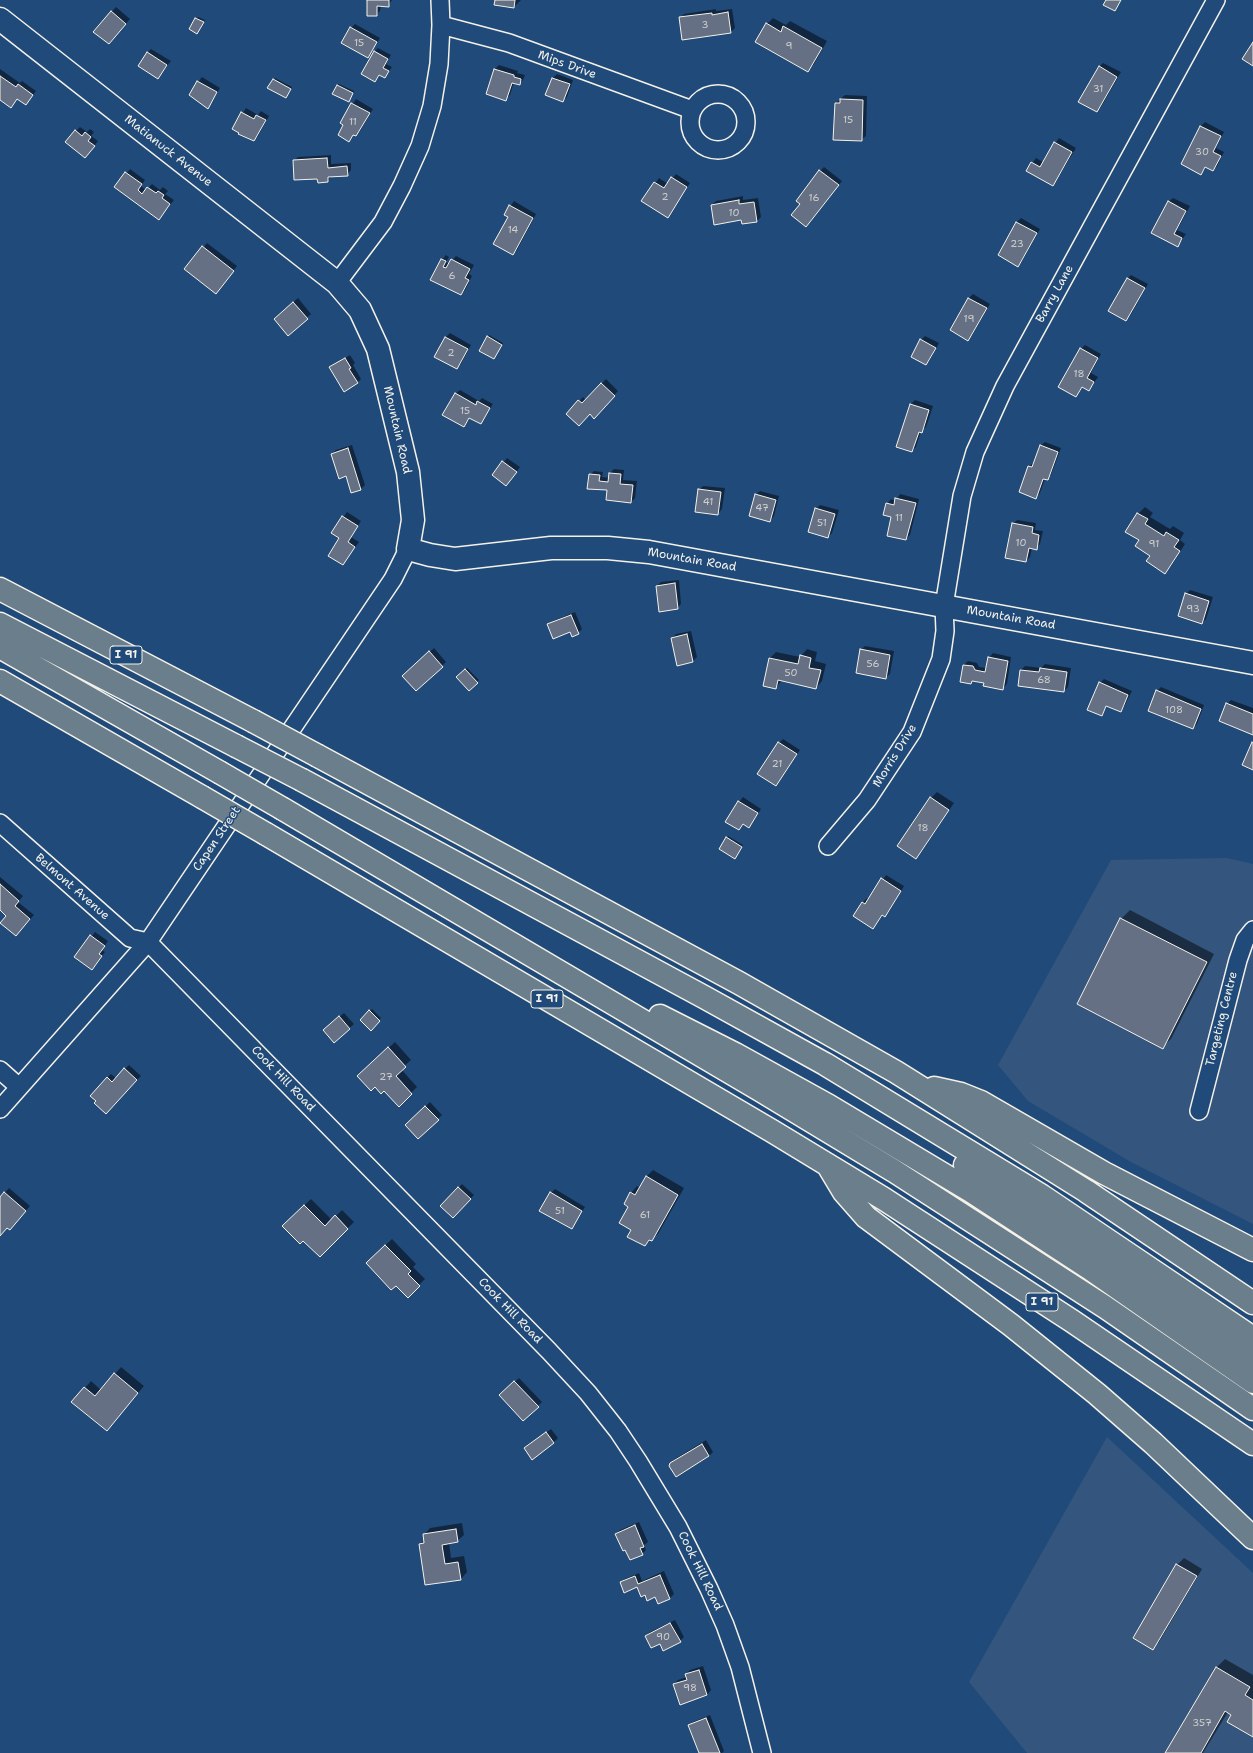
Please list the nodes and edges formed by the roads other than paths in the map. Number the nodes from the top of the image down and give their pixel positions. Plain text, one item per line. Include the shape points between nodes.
1 (440, 0) edge
2 (1216, 0) edge
3 (0, 19) edge
4 (441, 25) junction
5 (692, 110) dead end
6 (336, 283) junction
7 (408, 549) junction
8 (0, 589) edge
9 (944, 606) junction
10 (0, 624) edge
11 (0, 646) edge
12 (1253, 663) edge
13 (0, 681) edge
14 (0, 823) edge
15 (828, 846) dead end
16 (566, 923) junction
17 (1253, 930) edge
18 (501, 938) junction
19 (148, 942) junction
20 (0, 1070) edge
21 (20, 1087) junction
22 (922, 1088) junction
23 (0, 1109) edge
24 (1199, 1111) dead end
25 (828, 1164) junction
26 (1253, 1250) edge
27 (1253, 1303) edge
28 (1253, 1338) edge
29 (1253, 1361) edge
30 (1253, 1382) edge
31 (1253, 1409) edge
32 (1253, 1444) edge
33 (1253, 1538) edge
34 (762, 1753) edge

1 - 4 street
2 - 9 street, Barry Lane via 1005,386 974,452 962,496
3 - 6 street, Matianuck Avenue
4 - 5 street, Mips Drive via 509,43
4 - 6 street via 439,64 432,106 420,146 383,222
6 - 7 street, Mountain Road via 360,310 378,349 408,472 413,520
7 - 9 street, Mountain Road via 455,559 551,548 608,548 649,552
7 - 19 street, Capen Street via 393,579
8 - 22 highway, I 91, bridge via 318,756 732,979
9 - 12 street, Mountain Road
9 - 15 street, Morris Drive via 945,631 941,659 912,732 867,800
10 - 16 highway, bridge via 302,780
11 - 18 highway, bridge
13 - 25 highway, I 91, bridge
14 - 19 street, Belmont Avenue via 130,938
16 - 28 highway via 771,1034 898,1107 1099,1234
16 - 29 highway via 638,970 793,1058 917,1133
17 - 24 street, Targeting Centre via 1245,940 1238,960
18 - 30 highway via 710,1041 878,1134 1041,1235
18 - 31 highway via 894,1171 1098,1303
19 - 21 street, Capen Street
19 - 34 street, Cook Hill Road via 550,1351 618,1431 678,1527 722,1617 740,1667
20 - 21 street
21 - 23 street, Capen Street
22 - 26 highway via 950,1091 981,1102 1110,1176
22 - 27 highway, I 91 via 1086,1191
25 - 32 highway, I 91 via 1066,1317
25 - 33 highway via 844,1192 866,1217 1011,1325 1097,1394

